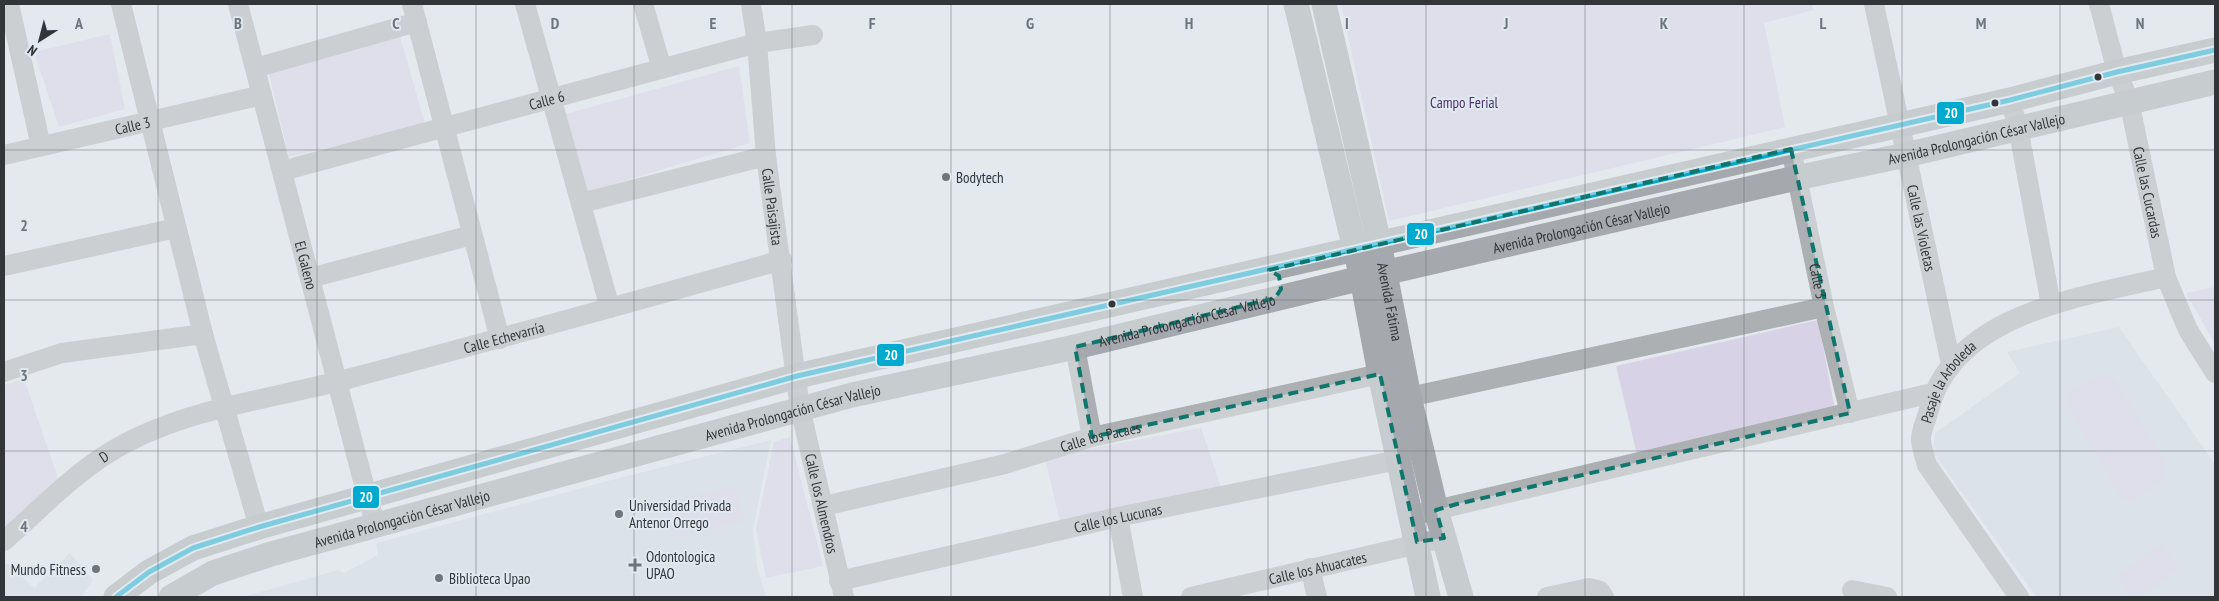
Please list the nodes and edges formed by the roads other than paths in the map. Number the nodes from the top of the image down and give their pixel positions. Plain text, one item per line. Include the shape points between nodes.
1 (9, 4) edge
2 (121, 4) edge
3 (238, 4) edge
4 (525, 4) edge
5 (643, 4) edge
6 (752, 4) edge
7 (1296, 4) edge
8 (1324, 4) edge
9 (1876, 4) edge
10 (2100, 4) edge
11 (415, 13) edge
12 (9, 29) edge
13 (813, 35) dead end
14 (758, 43) junction
15 (2215, 50) edge
16 (255, 68) junction
17 (662, 69) junction
18 (2117, 72) junction
19 (2215, 82) edge
20 (262, 95) junction
21 (551, 99) junction
22 (2010, 100) junction
23 (2129, 101) junction
24 (150, 122) junction
25 (1900, 124) junction
26 (2018, 127) junction
27 (444, 128) junction
28 (41, 146) junction
29 (1791, 149) junction
30 (4, 155) edge
31 (1906, 155) junction
32 (766, 156) junction
33 (282, 171) junction
34 (1796, 178) junction
35 (581, 203) junction
36 (176, 228) junction
37 (472, 235) junction
38 (1380, 243) junction
39 (1354, 250) junction
40 (782, 260) junction
41 (4, 266) edge
42 (1269, 270) junction
43 (1373, 275) junction
44 (2166, 277) junction
45 (310, 278) junction
46 (1275, 298) junction
47 (2051, 305) junction
48 (1824, 307) junction
49 (610, 308) junction
50 (203, 334) junction
51 (500, 339) junction
52 (946, 343) junction
53 (1075, 347) junction
54 (900, 352) junction
55 (1951, 364) junction
56 (4, 372) edge
57 (2215, 373) edge
58 (949, 374) junction
59 (1380, 374) junction
60 (798, 376) junction
61 (337, 382) junction
62 (1932, 393) junction
63 (852, 395) junction
64 (1409, 397) junction
65 (225, 407) junction
66 (800, 408) junction
67 (1850, 413) junction
68 (1092, 437) junction
69 (1398, 460) junction
70 (367, 496) junction
71 (824, 506) junction
72 (1436, 510) junction
73 (1411, 516) junction
74 (1118, 517) junction
75 (259, 526) junction
76 (376, 526) junction
77 (1444, 538) junction
78 (4, 541) edge
79 (1417, 542) junction
80 (1310, 568) junction
81 (842, 589) edge
82 (1852, 590) dead end
83 (116, 597) edge
84 (171, 597) edge
85 (1134, 597) edge
86 (1197, 597) edge
87 (1317, 597) edge
88 (1428, 597) edge
89 (1461, 597) edge
90 (1546, 597) edge
91 (1604, 597) edge
92 (1887, 597) edge
93 (2019, 597) edge

1 - 12 street
2 - 24 street
3 - 16 street, El Galeno
4 - 21 street
5 - 17 street
6 - 14 street, Calle Paisajista
7 - 39 main road, Avenida Fátima
8 - 38 main road, Avenida Fátima
9 - 25 street, Calle las Violetas
10 - 18 street, Calle las Cucardas
11 - 16 street
11 - 27 street
12 - 28 street
13 - 14 street, Calle 6
14 - 17 street, Calle 6
14 - 32 street, Calle Paisajista
15 - 18 main road, Avenida Prolongación César Vallejo
16 - 20 street, El Galeno
17 - 21 street, Calle 6
18 - 22 main road, Avenida Prolongación César Vallejo
18 - 23 street, Calle las Cucardas
19 - 23 main road, Avenida Prolongación César Vallejo
20 - 24 street, Calle 3
20 - 33 street, El Galeno
21 - 27 street, Calle 6
21 - 35 street
22 - 25 main road, Avenida Prolongación César Vallejo
22 - 26 street
23 - 26 main road, Avenida Prolongación César Vallejo
23 - 44 street, Calle las Cucardas
24 - 28 street, Calle 3
24 - 36 street
25 - 29 main road, Avenida Prolongación César Vallejo
25 - 31 street, Calle las Violetas
26 - 31 main road, Avenida Prolongación César Vallejo
26 - 47 street
27 - 33 street, Calle 6
27 - 37 street
28 - 30 street, Calle 3
29 - 34 street, Calle 3
29 - 38 main road, Avenida Prolongación César Vallejo
31 - 34 main road, Avenida Prolongación César Vallejo
31 - 55 street, Calle las Violetas
32 - 35 street
32 - 40 street, Calle Paisajista
33 - 45 street, El Galeno
34 - 43 main road, Avenida Prolongación César Vallejo
34 - 48 street, Calle 3
35 - 49 street
36 - 41 street
36 - 50 street
37 - 45 street
37 - 51 street
38 - 39 main road, Avenida Prolongación César Vallejo
38 - 43 main road, Avenida Fátima
39 - 42 main road, Avenida Prolongación César Vallejo
39 - 43 main road, Avenida Fátima
40 - 49 street, Calle Echevarría
40 - 60 street, Calle Paisajista
42 - 46 main road via 1279,276 1281,290
42 - 52 main road, Avenida Prolongación César Vallejo
43 - 46 main road, Avenida Prolongación César Vallejo
43 - 59 main road, Avenida Fátima
43 - 64 main road, Avenida Fátima
44 - 47 street, Pasaje la Arboleda
44 - 57 street, Calle las Cucardas via 2188,330
45 - 61 street, El Galeno
46 - 53 main road, Avenida Prolongación César Vallejo
47 - 55 street, Pasaje la Arboleda via 1994,330
48 - 64 street
48 - 67 street, Calle 3
49 - 51 street, Calle Echevarría
50 - 56 street via 62,353
50 - 65 street
51 - 61 street, Calle Echevarría
52 - 54 main road, Avenida Prolongación César Vallejo
52 - 58 main road via 935,360
53 - 58 main road, Avenida Prolongación César Vallejo
53 - 68 street
54 - 60 main road, Avenida Prolongación César Vallejo
54 - 63 main road via 896,375 890,380 857,386
55 - 62 street, Pasaje la Arboleda
58 - 63 main road, Avenida Prolongación César Vallejo
59 - 68 street, Calle los Pacaes
59 - 69 main road, Avenida Fátima
60 - 66 street, Calle Paisajista
60 - 70 main road, Avenida Prolongación César Vallejo
61 - 65 street, Calle Echevarría
61 - 70 street, El Galeno
62 - 67 street
62 - 93 street, Pasaje la Arboleda via 1921,439 1927,465
63 - 66 main road, Avenida Prolongación César Vallejo
64 - 72 main road, Avenida Fátima
65 - 75 street
65 - 78 street, D via 161,427 107,454
66 - 71 street, Calle los Almendros
66 - 76 main road, Avenida Prolongación César Vallejo
67 - 72 street
68 - 71 street, Calle los Pacaes via 1005,464
69 - 73 main road, Avenida Fátima
69 - 74 street, Calle los Lucunas
70 - 75 main road, Avenida Prolongación César Vallejo
70 - 76 street, El Galeno
71 - 81 street, Calle los Almendros
72 - 73 street
72 - 77 main road, Avenida Fátima
73 - 79 main road, Avenida Fátima
74 - 81 street, Calle los Lucunas
74 - 85 street
75 - 83 main road, Avenida Prolongación César Vallejo via 193,548 149,572
76 - 84 main road, Avenida Prolongación César Vallejo via 221,570
77 - 79 street, Calle los Ahuacates
77 - 89 main road, Avenida Fátima
79 - 80 street, Calle los Ahuacates
79 - 88 main road, Avenida Fátima
80 - 86 street, Calle los Ahuacates
80 - 87 street
82 - 92 street
90 - 91 street via 1589,588 1600,591

